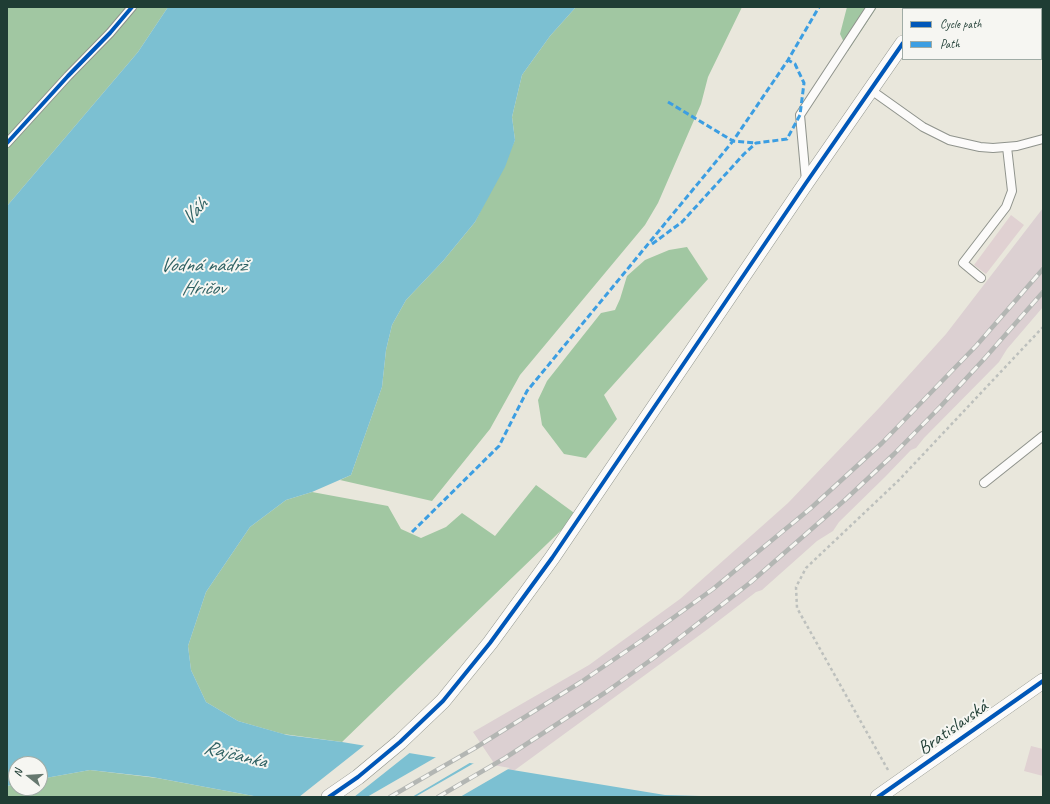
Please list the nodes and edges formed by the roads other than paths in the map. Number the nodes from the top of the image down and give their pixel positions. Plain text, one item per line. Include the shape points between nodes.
1 (132, 7) edge
2 (871, 7) edge
3 (902, 44) edge
4 (871, 90) junction
5 (1043, 139) edge
6 (7, 143) edge
7 (1007, 147) junction
8 (806, 184) junction
9 (981, 278) dead end
10 (1043, 436) edge
11 (984, 483) dead end
12 (1043, 681) edge
13 (329, 797) edge
14 (878, 797) edge

1 - 6 lane
2 - 8 lane via 800,115
3 - 4 street
4 - 7 lane via 923,127 942,136 980,147
4 - 8 street
5 - 7 lane
7 - 9 lane via 1012,191 1006,207 963,263
8 - 13 street via 552,558 490,643 443,701 400,742
10 - 11 lane
12 - 14 street, Bratislavská

